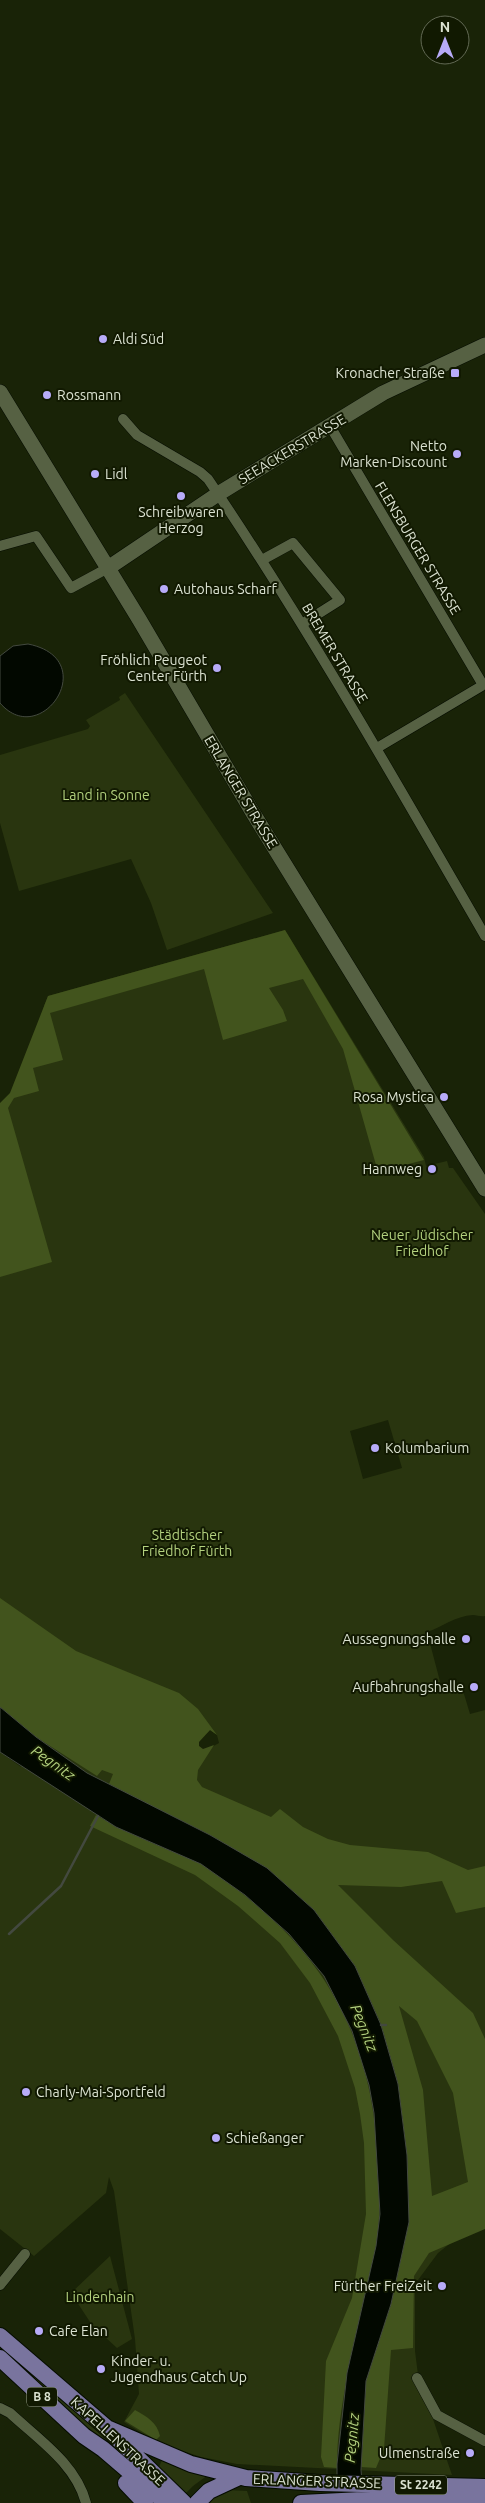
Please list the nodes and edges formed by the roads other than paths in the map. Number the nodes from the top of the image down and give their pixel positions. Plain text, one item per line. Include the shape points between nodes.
1 (485, 345) edge
2 (2, 400) edge
3 (123, 419) dead end
4 (330, 426) junction
5 (218, 494) junction
6 (0, 546) edge
7 (262, 560) junction
8 (108, 568) junction
9 (302, 624) junction
10 (484, 684) edge
11 (377, 748) junction
12 (485, 936) edge
13 (485, 1189) edge
14 (26, 2254) dead end
15 (0, 2285) edge
16 (2, 2342) edge
17 (0, 2358) edge
18 (417, 2378) dead end
19 (0, 2408) edge
20 (107, 2428) junction
21 (84, 2436) junction
22 (485, 2441) edge
23 (141, 2460) junction
24 (127, 2472) junction
25 (242, 2477) junction
26 (478, 2493) edge
27 (84, 2498) edge
28 (145, 2503) edge
29 (166, 2503) edge
30 (184, 2503) edge
31 (197, 2503) edge
32 (301, 2503) edge

1 - 4 main road, SEEACKERSTRASSE via 394,388
2 - 8 main road, ERLANGER STRASSE
3 - 5 street, BREMER STRASSE via 137,435 200,472
4 - 5 main road, SEEACKERSTRASSE
4 - 10 street, FLENSBURGER STRASSE
5 - 7 street, BREMER STRASSE
5 - 8 main road, SEEACKERSTRASSE
6 - 8 street via 36,536 71,588
7 - 9 street, BREMER STRASSE
7 - 9 street via 293,543 340,600
8 - 13 main road, ERLANGER STRASSE via 253,813
9 - 11 street, BREMER STRASSE
10 - 11 street
11 - 12 street, BREMER STRASSE
14 - 15 street
16 - 20 main road, KAPELLENSTRASSE / B 8
17 - 21 main road, KAPELLENSTRASSE / B 8
18 - 22 street via 437,2415
19 - 27 street via 10,2413 70,2470
20 - 23 main road, KAPELLENSTRASSE / B 8
20 - 25 main road, ERLANGER STRASSE via 191,2464
21 - 24 main road, KAPELLENSTRASSE
21 - 28 main road, KAPELLENSTRASSE / B 8 via 97,2455
23 - 24 street
23 - 30 main road, KAPELLENSTRASSE / B 8
24 - 29 main road, KAPELLENSTRASSE
25 - 26 main road, ERLANGER STRASSE / St 2242
25 - 31 main road, ERLANGER STRASSE via 209,2491
26 - 32 main road, ERLANGER STRASSE / St 2242

